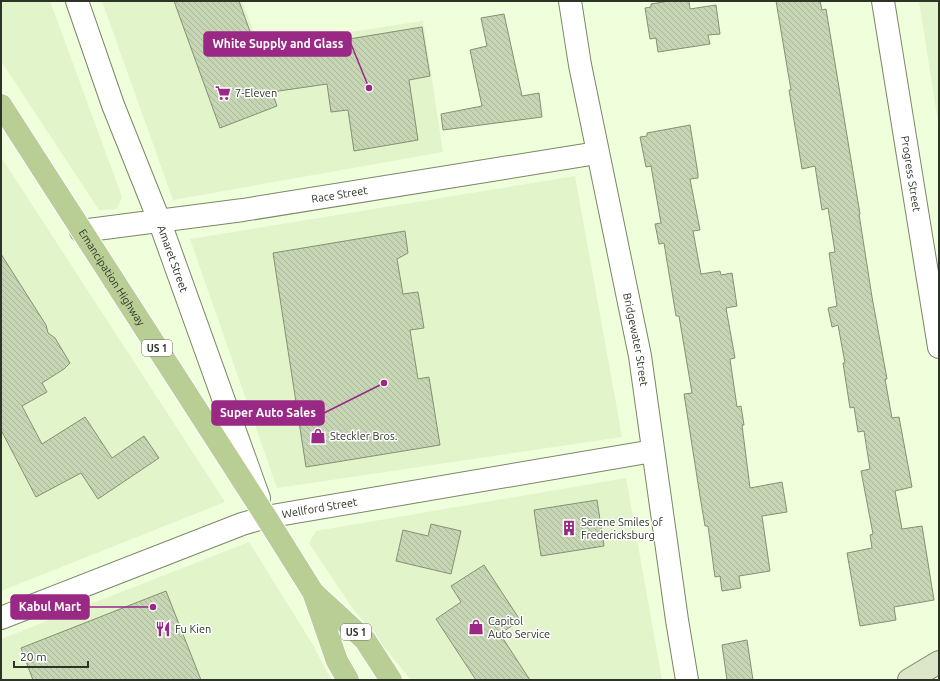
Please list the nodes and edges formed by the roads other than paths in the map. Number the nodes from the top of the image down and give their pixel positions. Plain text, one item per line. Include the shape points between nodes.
1 (77, 1) edge
2 (570, 1) edge
3 (883, 1) edge
4 (1, 106) edge
5 (598, 153) junction
6 (159, 220) junction
7 (81, 231) junction
8 (939, 347) edge
9 (653, 451) junction
10 (266, 516) junction
11 (313, 592) junction
12 (1, 618) edge
13 (939, 662) edge
14 (348, 680) edge
15 (391, 680) edge
16 (687, 680) edge
17 (909, 680) edge

1 - 6 street, Amaret Street via 113,105
2 - 5 street, Bridgewater Street
3 - 8 street, Progress Street
4 - 7 main road, Emancipation Highway / US 1
5 - 6 street, Race Street via 250,209
5 - 9 street, Bridgewater Street via 640,356
6 - 7 street, Race Street
6 - 10 street, Amaret Street
7 - 10 main road, Emancipation Highway / US 1
9 - 10 street, Wellford Street
9 - 16 street, Bridgewater Street
10 - 11 main road, Emancipation Highway / US 1
10 - 12 street, Wellford Street
11 - 14 main road, Emancipation Highway / US 1 via 337,661
11 - 15 main road, Emancipation Highway / US 1 via 365,640
13 - 17 street

